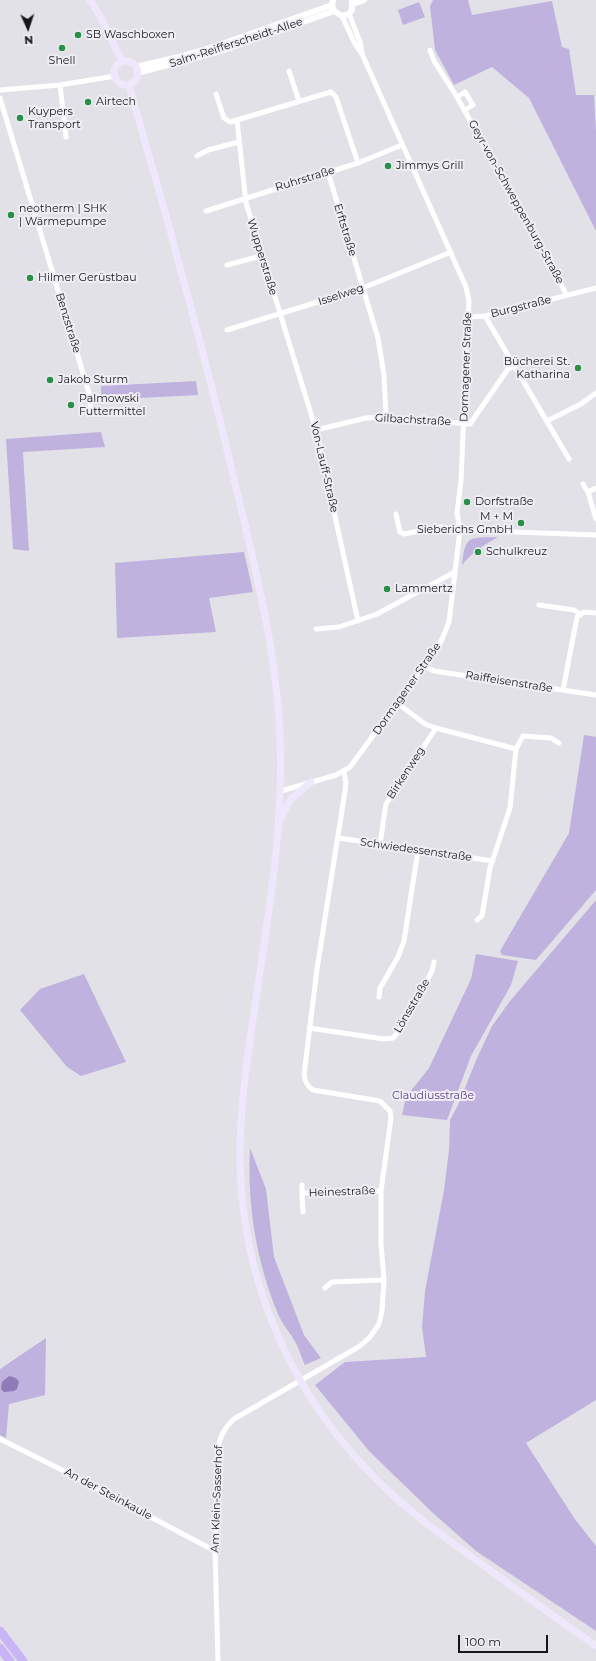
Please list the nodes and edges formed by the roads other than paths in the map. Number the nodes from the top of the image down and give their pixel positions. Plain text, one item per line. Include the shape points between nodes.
1 (90, 0) edge
2 (364, 0) edge
3 (352, 2) edge
4 (333, 6) edge
5 (349, 14) junction
6 (342, 16) junction
7 (430, 50) dead end
8 (362, 54) junction
9 (122, 62) junction
10 (137, 70) junction
11 (289, 71) dead end
12 (115, 76) junction
13 (60, 85) junction
14 (129, 85) junction
15 (0, 90) edge
16 (216, 94) dead end
17 (457, 97) junction
18 (0, 98) edge
19 (299, 101) junction
20 (465, 110) junction
21 (237, 120) junction
22 (66, 137) dead end
23 (239, 142) junction
24 (402, 145) junction
25 (197, 156) dead end
26 (358, 163) junction
27 (328, 172) junction
28 (245, 198) junction
29 (206, 211) dead end
30 (451, 252) junction
31 (261, 256) junction
32 (227, 265) dead end
33 (363, 288) junction
34 (596, 288) edge
35 (566, 295) junction
36 (280, 315) junction
37 (485, 316) junction
38 (468, 317) junction
39 (227, 330) dead end
40 (514, 366) junction
41 (596, 393) edge
42 (91, 410) dead end
43 (386, 417) junction
44 (547, 421) junction
45 (464, 424) junction
46 (316, 430) junction
47 (569, 459) dead end
48 (583, 484) dead end
49 (596, 488) edge
50 (588, 492) junction
51 (396, 514) dead end
52 (596, 519) edge
53 (460, 530) junction
54 (596, 535) edge
55 (455, 572) junction
56 (539, 605) dead end
57 (596, 613) edge
58 (580, 614) junction
59 (358, 621) junction
60 (316, 628) dead end
61 (423, 666) junction
62 (563, 690) junction
63 (596, 695) edge
64 (397, 703) junction
65 (436, 728) junction
66 (559, 743) dead end
67 (516, 749) junction
68 (344, 772) junction
69 (311, 782) junction
70 (280, 791) junction
71 (278, 824) junction
72 (339, 838) junction
73 (380, 844) junction
74 (418, 850) junction
75 (492, 861) junction
76 (477, 920) dead end
77 (434, 962) dead end
78 (379, 998) dead end
79 (309, 1028) junction
80 (302, 1185) dead end
81 (381, 1191) junction
82 (302, 1193) junction
83 (303, 1212) dead end
84 (384, 1280) junction
85 (325, 1288) dead end
86 (300, 1380) junction
87 (0, 1440) edge
88 (215, 1551) junction
89 (0, 1631) edge
90 (596, 1646) edge
91 (0, 1648) edge
92 (10, 1661) edge
93 (23, 1661) edge
94 (218, 1661) edge

1 - 9 main road
2 - 3 street
3 - 5 street
4 - 6 street
4 - 10 street, Salm-Reifferscheidt-Allee via 221,51
5 - 6 street
5 - 8 street
6 - 8 street
7 - 17 street, Geyr-von-Schweppenburg-Straße via 434,61
8 - 24 street
9 - 10 main road via 130,62
9 - 12 main road via 116,67
10 - 14 main road via 133,83
11 - 19 street
12 - 13 street
12 - 14 main road via 123,85
13 - 15 street
13 - 22 street
14 - 70 main road via 194,318 263,602 276,688
16 - 21 street via 224,118 230,122
17 - 20 street, Geyr-von-Schweppenburg-Straße
17 - 20 street, Geyr-von-Schweppenburg-Straße via 466,92 473,105
18 - 42 street, Benzstraße via 89,393
19 - 21 street
19 - 26 street via 326,93 334,94
20 - 35 street, Geyr-von-Schweppenburg-Straße
21 - 23 street, Wupperstraße
23 - 25 street via 208,150
23 - 28 street, Wupperstraße
24 - 26 street, Ruhrstraße
24 - 30 street
26 - 27 street, Ruhrstraße
27 - 28 street, Ruhrstraße
27 - 33 street, Erftstraße
28 - 29 street, Ruhrstraße
28 - 31 street, Wupperstraße
30 - 33 street, Isselweg
30 - 38 street, Dormagener Straße via 468,293
31 - 32 street
31 - 36 street, Wupperstraße
33 - 36 street, Isselweg
33 - 43 street, Erftstraße via 378,338 384,375
34 - 35 street, Burgstraße
35 - 37 street, Burgstraße
36 - 39 street, Isselweg
36 - 46 street, Von-Lauff-Straße
37 - 38 street, Burgstraße
37 - 40 street
38 - 45 street, Dormagener Straße
40 - 44 street
40 - 45 street via 508,369 470,424
41 - 44 street via 581,404
43 - 45 street, Gilbachstraße
43 - 46 street, Gilbachstraße via 366,418
44 - 47 street
45 - 53 street, Dormagener Straße via 457,513
46 - 59 street, Von-Lauff-Straße
48 - 50 street
49 - 50 street
50 - 52 street
51 - 53 street via 400,532 404,534 442,527
53 - 54 street
53 - 55 street, Dormagener Straße
55 - 59 street via 383,611
55 - 61 street, Dormagener Straße via 449,622 440,644
56 - 58 street via 574,610
57 - 58 street
58 - 62 street via 577,617
59 - 60 street via 339,627
61 - 62 street, Raiffeisenstraße via 434,671
61 - 64 street, Dormagener Straße
62 - 63 street, Raiffeisenstraße
64 - 65 street via 425,724
64 - 68 street, Dormagener Straße via 355,761
65 - 67 street
65 - 73 street, Birkenweg via 386,804
66 - 67 street via 551,738 523,736
67 - 75 street via 510,808
68 - 69 street
68 - 72 street via 346,783
69 - 70 street
69 - 71 main road via 291,799
70 - 71 main road
71 - 86 main road via 268,920 244,1091 241,1177 248,1241 262,1294
72 - 73 street, Schwiedessenstraße
72 - 79 street
73 - 74 street, Schwiedessenstraße
74 - 75 street, Schwiedessenstraße
74 - 78 street via 404,941 380,988
75 - 76 street via 482,916
77 - 79 street, Lönsstraße via 432,971 394,1038 384,1039
79 - 81 street via 304,1075 308,1086 312,1090 325,1093 380,1101 390,1112
80 - 82 street, Heinestraße
81 - 82 street, Heinestraße
81 - 84 street
82 - 83 street, Heinestraße
84 - 85 street via 332,1282
84 - 86 street via 379,1324 370,1337 346,1355
86 - 88 street, Am Klein-Sasserhof via 234,1419 224,1430 218,1450
86 - 90 main road via 341,1440 394,1496 446,1538
87 - 88 street, An der Steinkaule
88 - 94 street, Am Klein-Sasserhof
89 - 93 highway
91 - 92 highway

